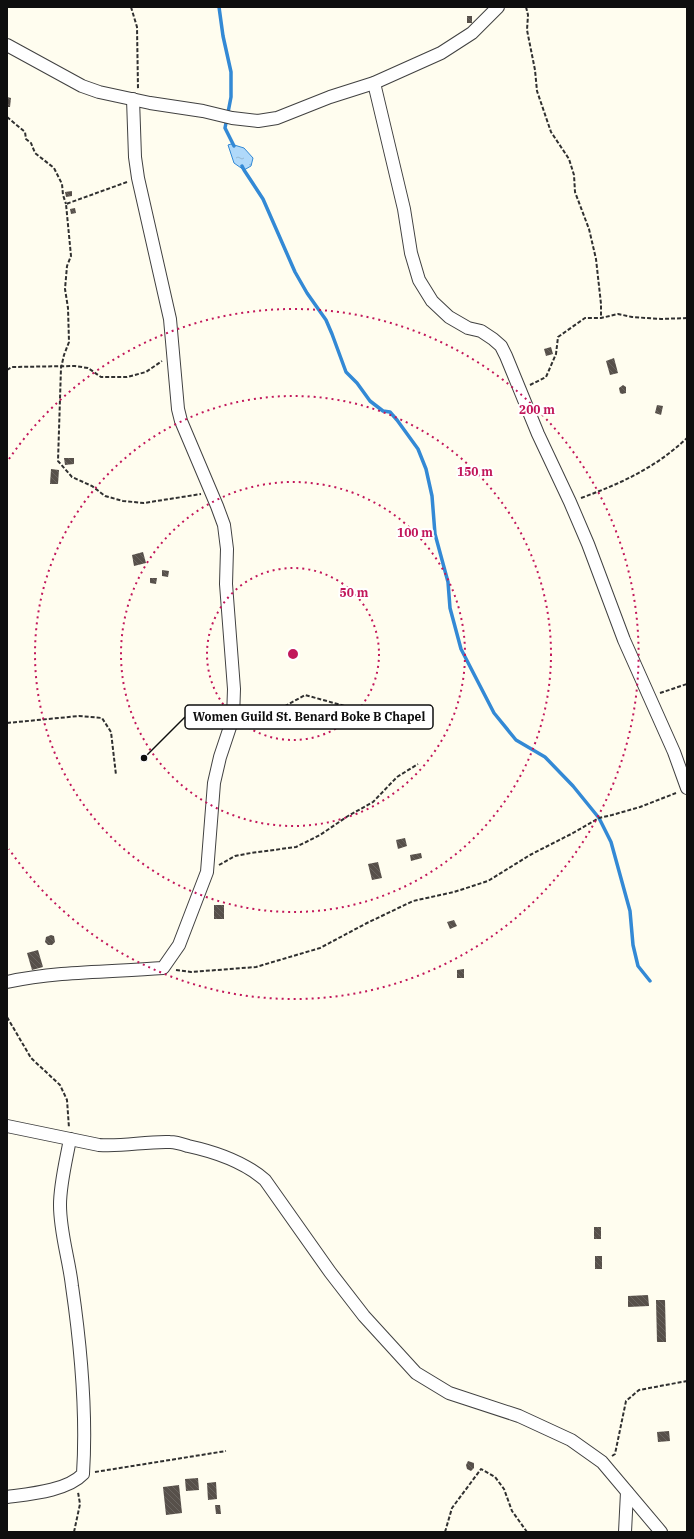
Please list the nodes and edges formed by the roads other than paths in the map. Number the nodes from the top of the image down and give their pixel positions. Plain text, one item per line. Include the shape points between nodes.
1 (498, 7) edge
2 (7, 45) edge
3 (374, 83) junction
4 (133, 99) junction
5 (687, 788) edge
6 (7, 982) edge
7 (7, 1126) edge
8 (70, 1139) junction
9 (626, 1492) junction
10 (7, 1497) edge
11 (626, 1532) edge
12 (661, 1532) edge

1 - 3 street via 472,33 441,53
2 - 4 street via 82,86
3 - 4 street via 330,96 278,118 258,121
3 - 5 street via 419,280 432,301 449,317 468,328 481,331 501,346 588,544 624,640 674,752
4 - 6 street via 138,178 170,318 178,409 224,525 234,718 214,783 207,872 172,958 163,968 91,972
7 - 8 street
8 - 9 street via 110,1146 171,1142 206,1150 243,1164 265,1180 359,1310 416,1373 449,1393 519,1416 571,1440 602,1462
8 - 10 street via 60,1205 81,1367 84,1419 80,1477 56,1488
9 - 11 street
9 - 12 street

